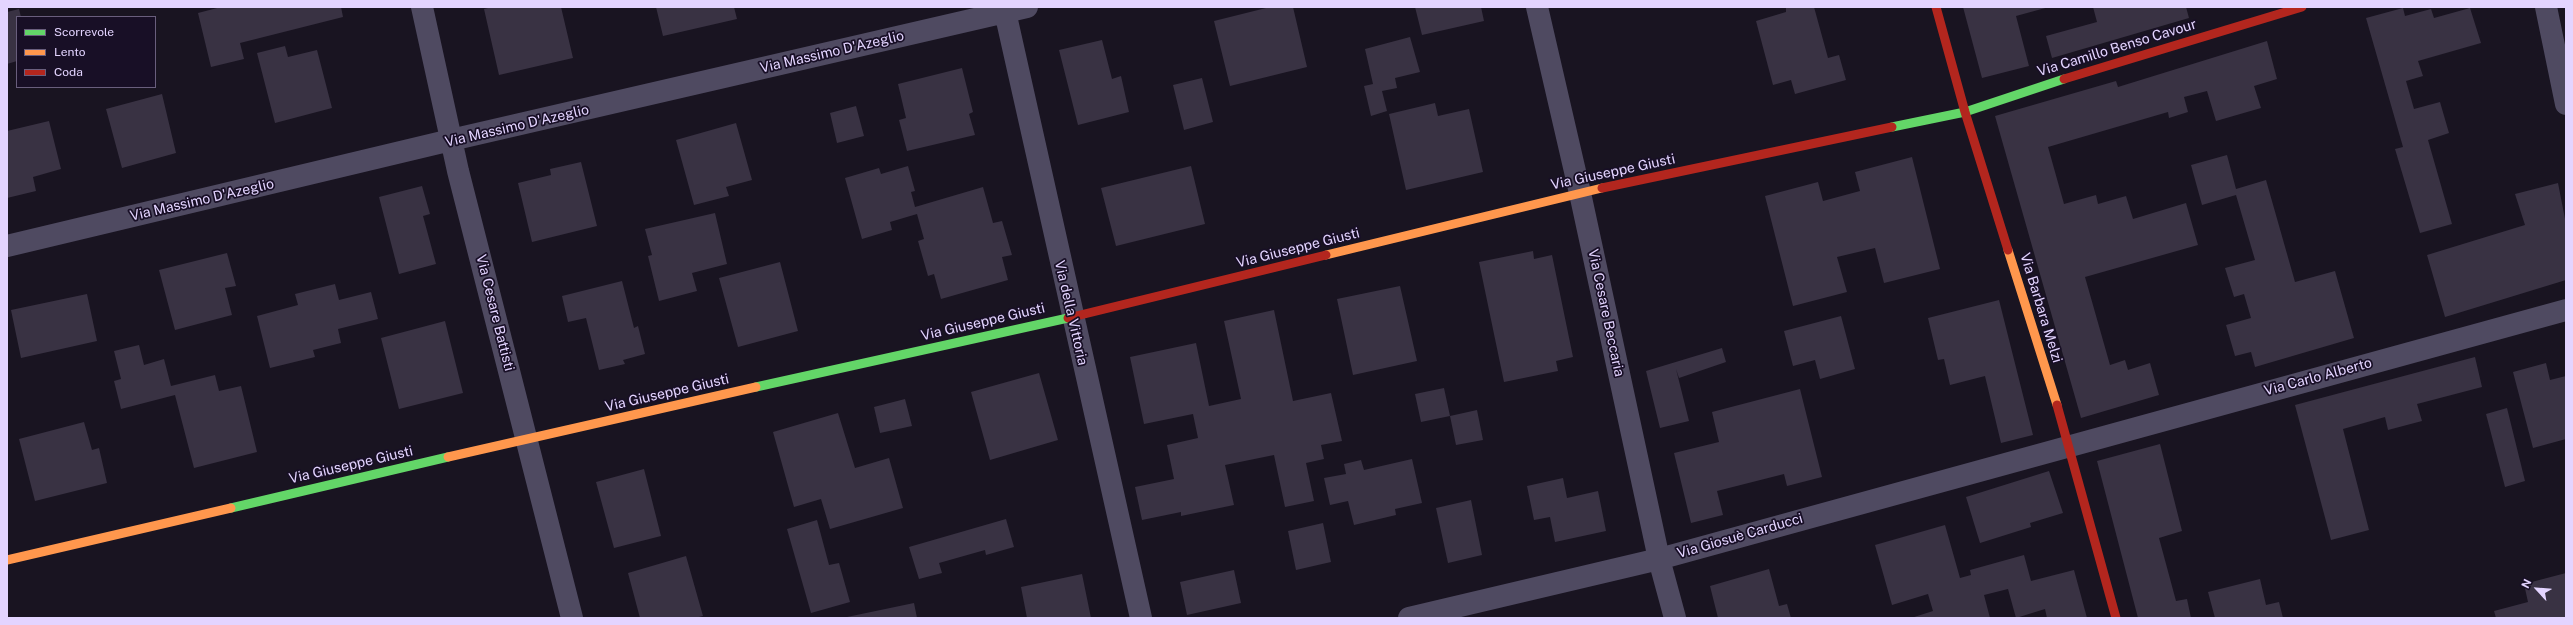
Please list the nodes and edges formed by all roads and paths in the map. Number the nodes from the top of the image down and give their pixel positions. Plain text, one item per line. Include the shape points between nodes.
1 (422, 7) edge
2 (1027, 7) edge
3 (1537, 7) edge
4 (1936, 7) edge
5 (2302, 7) edge
6 (2546, 7) edge
7 (1005, 9) edge
8 (2566, 104) edge
9 (1965, 112) junction
10 (451, 140) junction
11 (1580, 193) junction
12 (7, 246) edge
13 (2566, 310) edge
14 (1072, 317) junction
15 (528, 438) junction
16 (2069, 445) junction
17 (1659, 559) junction
18 (7, 560) edge
19 (572, 618) edge
20 (1141, 618) edge
21 (1408, 618) edge
22 (1675, 618) edge
23 (2116, 618) edge

1 - 10 street, Via Cesare Battisti
2 - 7 street, Via Massimo D'Azeglio
3 - 11 street, Via Cesare Beccaria
4 - 9 street, Via Barbara Melzi
5 - 9 street, Via Camillo Benso Cavour via 2142,54
6 - 8 street
7 - 10 street, Via Massimo D'Azeglio
7 - 14 street, Via della Vittoria
9 - 11 street, Via Giuseppe Giusti
9 - 16 street, Via Barbara Melzi
10 - 12 street, Via Massimo D'Azeglio
10 - 15 street, Via Cesare Battisti
11 - 14 street, Via Giuseppe Giusti
11 - 17 street, Via Cesare Beccaria
13 - 16 street, Via Carlo Alberto
14 - 15 street, Via Giuseppe Giusti
14 - 20 street, Via della Vittoria
15 - 18 street, Via Giuseppe Giusti
15 - 19 street, Via Cesare Battisti
16 - 17 street, Via Giosuè Carducci
16 - 23 street, Via Barbara Melzi
17 - 21 street, Via Giosuè Carducci
17 - 22 street, Via Cesare Beccaria

